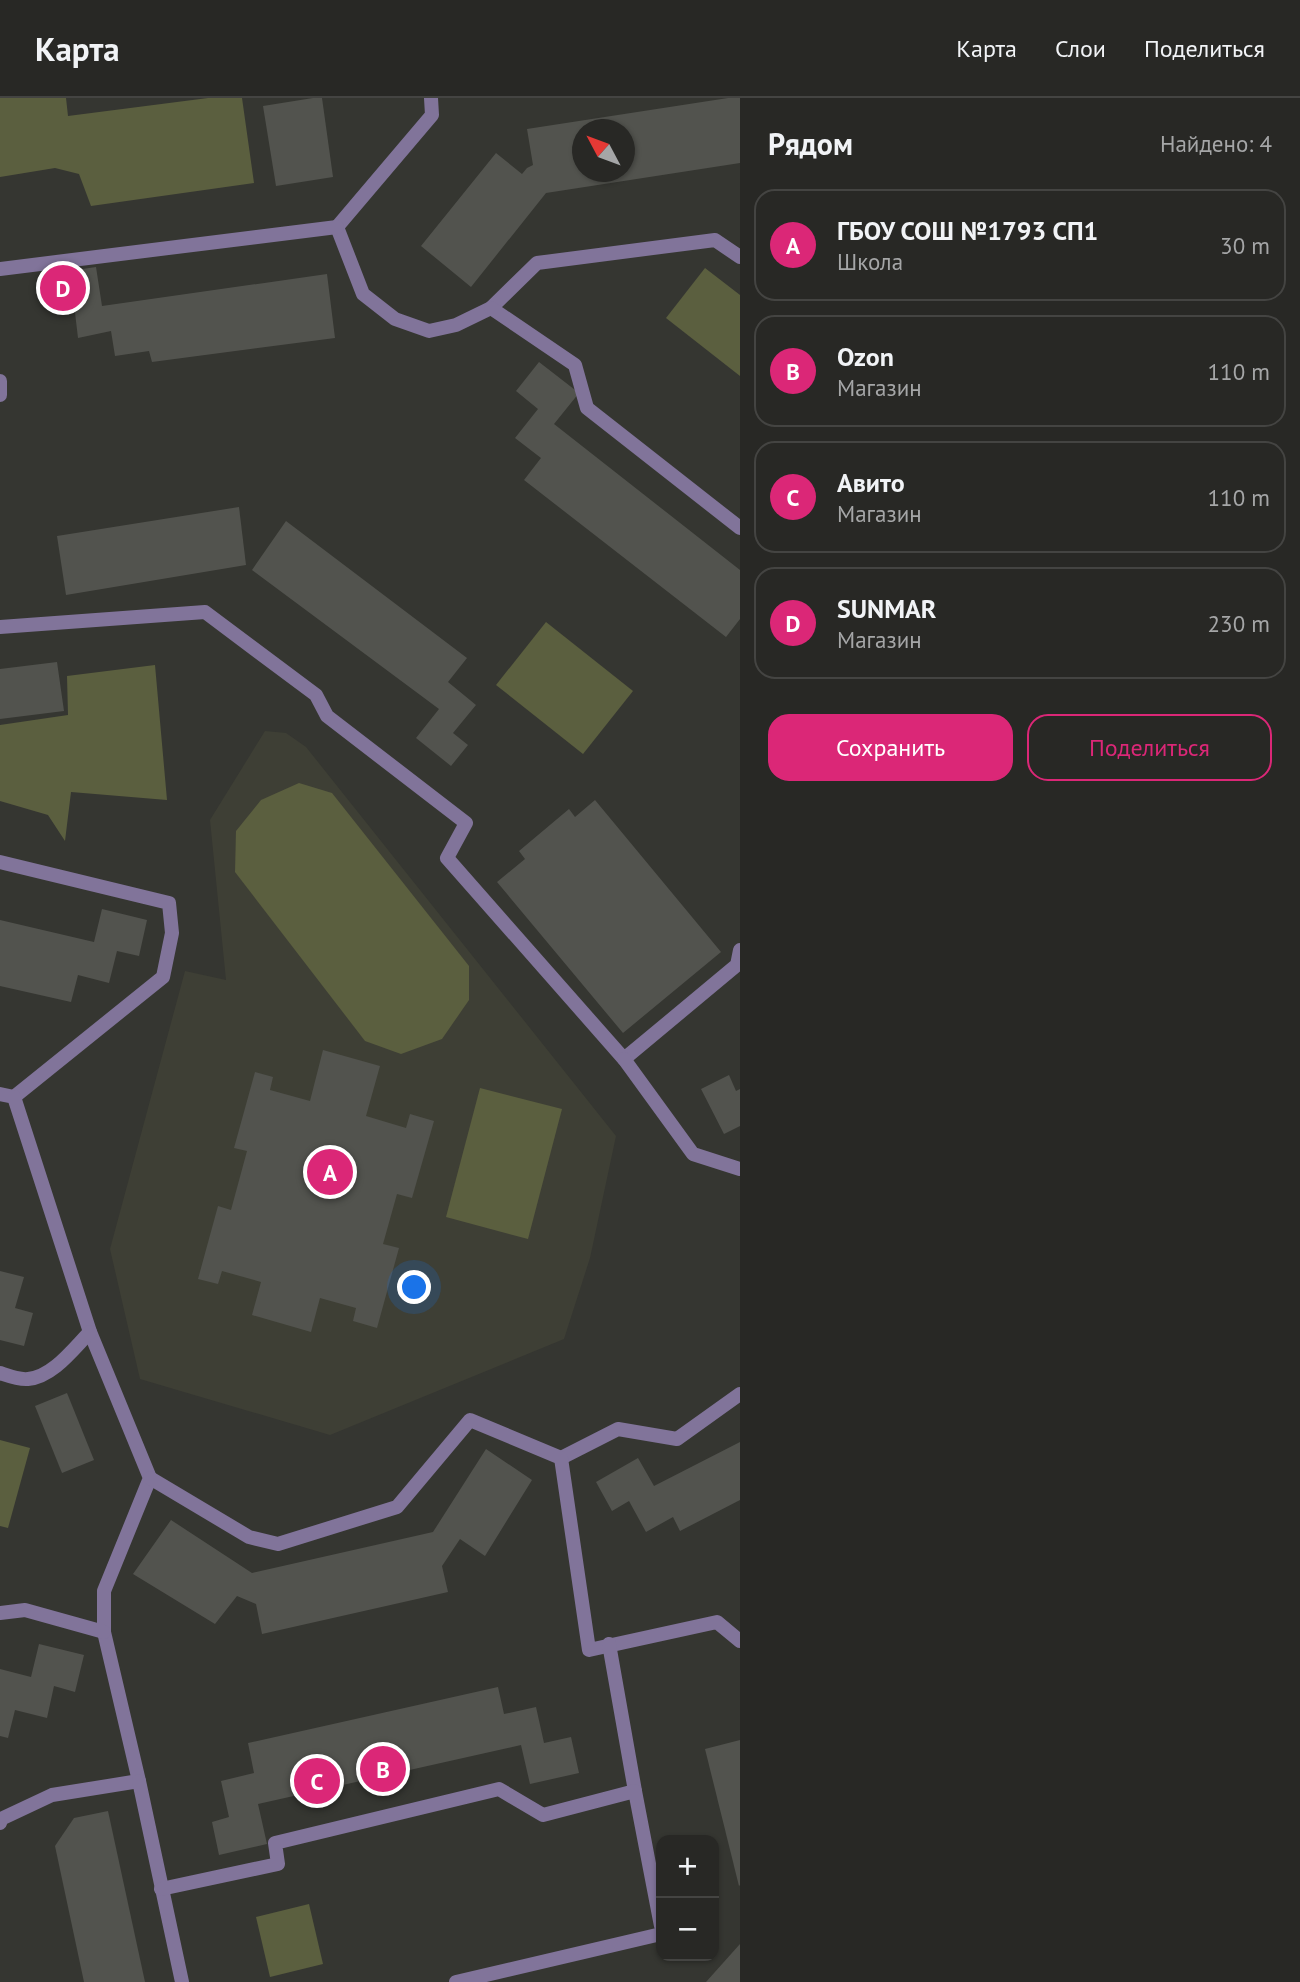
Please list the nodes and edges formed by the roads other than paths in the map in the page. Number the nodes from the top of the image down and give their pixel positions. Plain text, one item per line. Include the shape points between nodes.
1 (431, 98) edge
2 (337, 227) junction
3 (740, 257) edge
4 (0, 269) edge
5 (491, 308) junction
6 (0, 381) edge
7 (0, 395) edge
8 (740, 528) edge
9 (0, 627) edge
10 (0, 862) edge
11 (740, 950) edge
12 (624, 1059) junction
13 (7, 1096) edge
14 (740, 1169) edge
15 (90, 1332) junction
16 (0, 1374) edge
17 (740, 1394) edge
18 (561, 1458) junction
19 (150, 1478) junction
20 (0, 1613) edge
21 (104, 1632) junction
22 (740, 1641) edge
23 (609, 1644) junction
24 (139, 1781) junction
25 (635, 1791) junction
26 (0, 1823) edge
27 (161, 1889) junction
28 (656, 1900) edge
29 (656, 1935) edge
30 (182, 1982) edge
31 (456, 1982) edge

1 - 2 lane via 432,115
2 - 4 lane
2 - 5 lane via 363,294 395,319 429,331 456,325
3 - 5 lane via 715,240 537,263
5 - 8 lane via 575,365 587,408
6 - 7 lane
9 - 12 lane via 205,612 316,695 327,716 466,823 447,858
10 - 13 lane via 169,903 172,933 163,977
11 - 12 lane via 737,965
12 - 14 lane via 693,1154
13 - 15 lane
15 - 16 lane via 40,1377 26,1380
15 - 19 lane
17 - 18 lane via 677,1438 618,1429
18 - 19 lane via 470,1420 397,1507 278,1544 249,1537
18 - 23 lane via 589,1650
19 - 21 lane via 104,1591
20 - 21 lane via 25,1610
21 - 24 lane
22 - 23 lane via 717,1622
23 - 25 lane
24 - 26 lane via 52,1795
24 - 27 lane
25 - 27 lane via 543,1815 499,1788 275,1843 278,1864
25 - 28 lane
27 - 30 lane
29 - 31 lane

